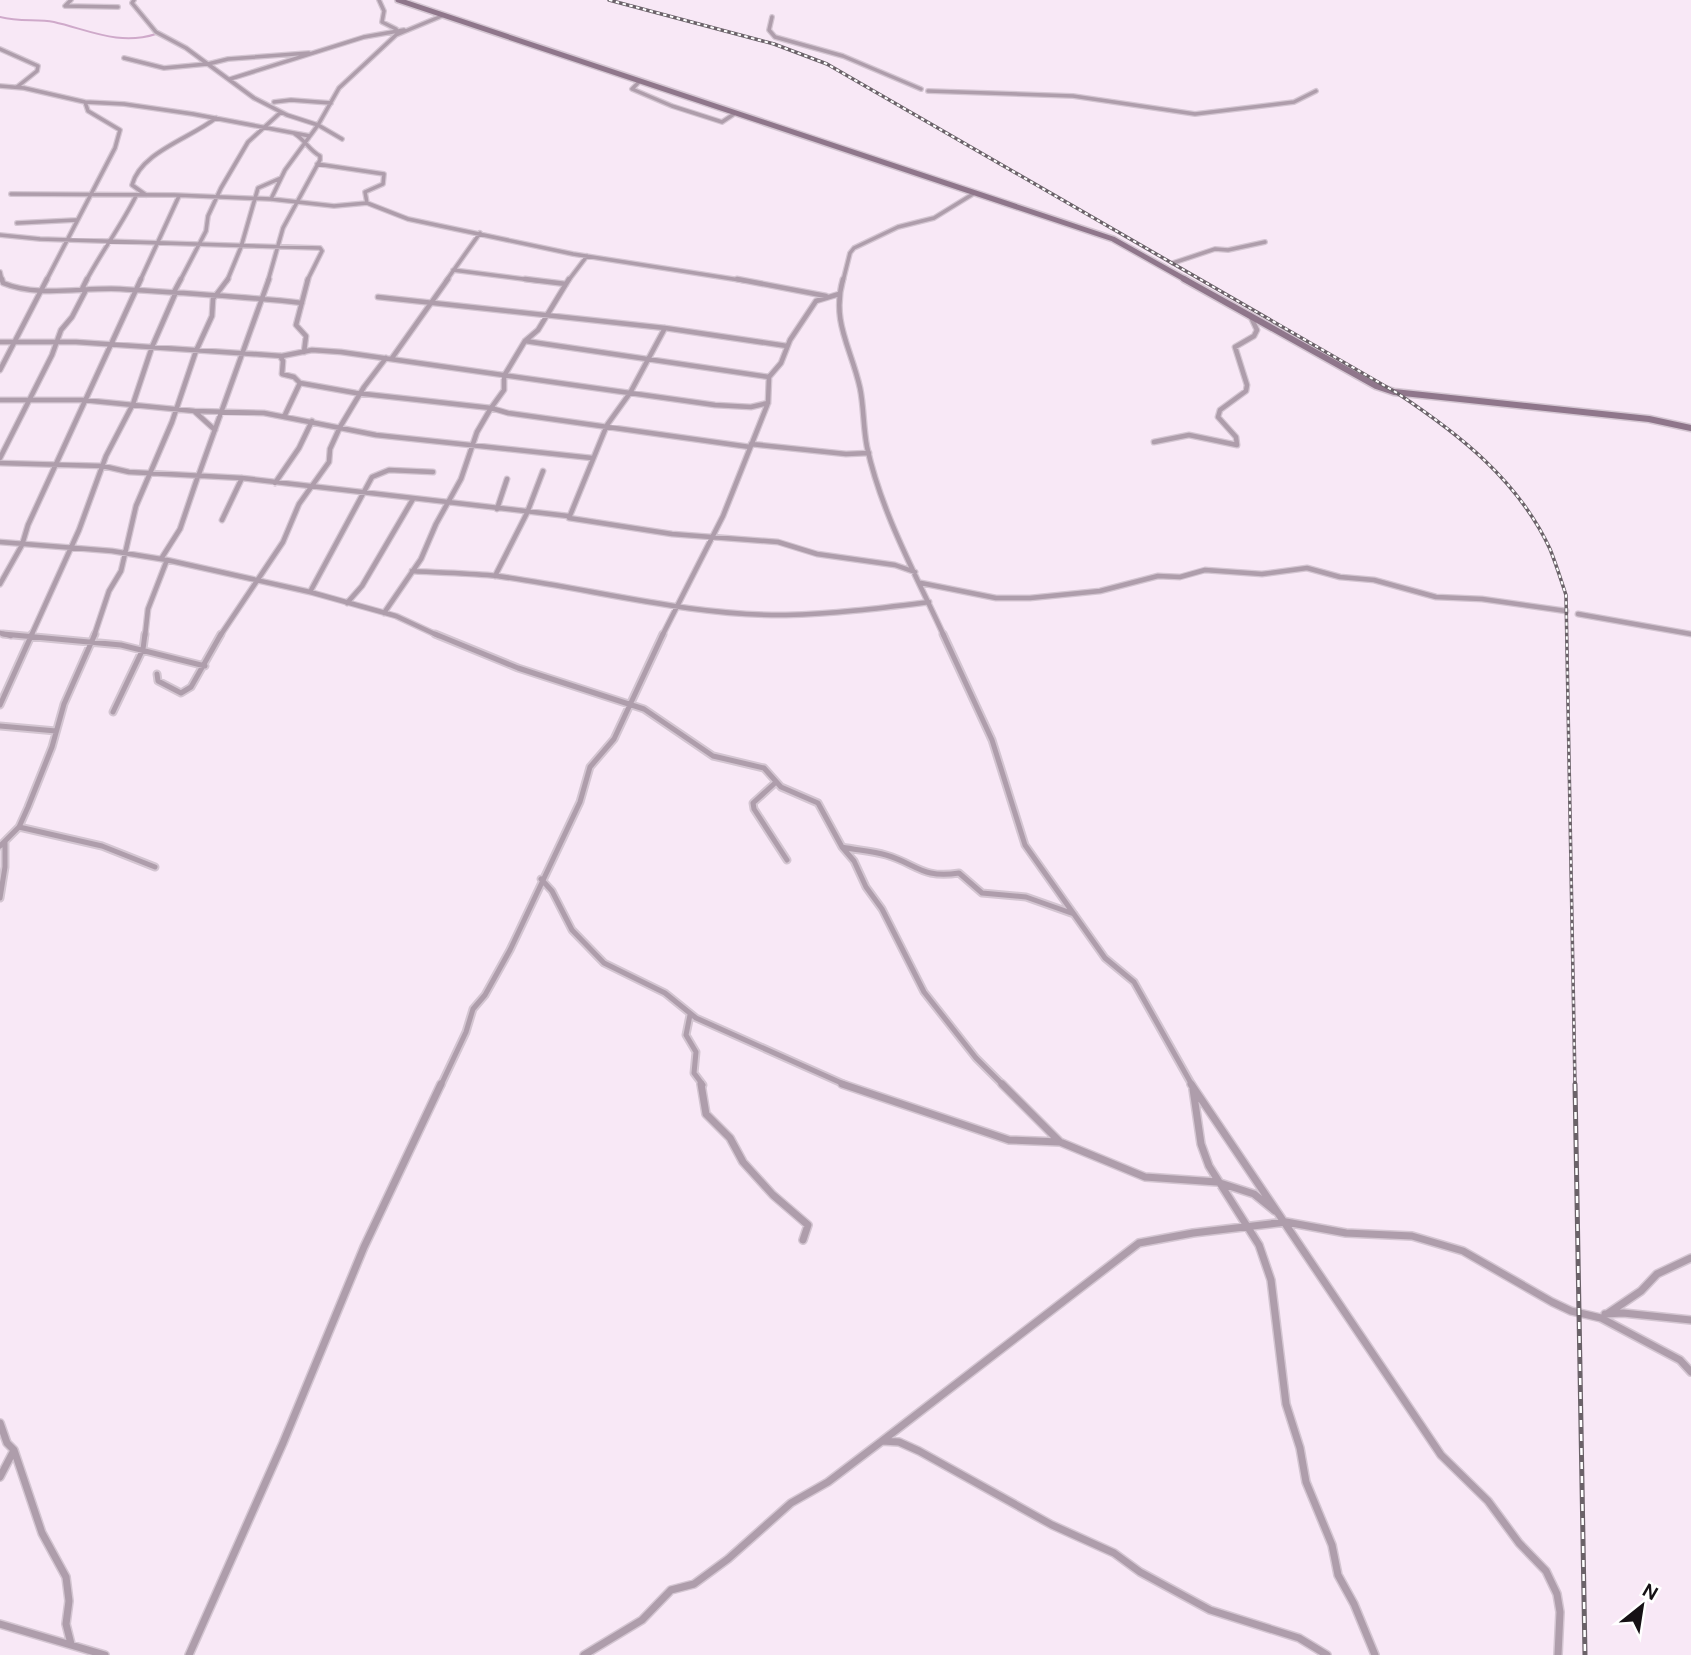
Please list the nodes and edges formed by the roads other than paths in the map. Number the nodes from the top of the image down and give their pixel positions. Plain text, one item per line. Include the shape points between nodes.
1 (71, 0) edge
2 (134, 0) edge
3 (379, 0) edge
4 (398, 0) edge
5 (118, 7) dead end
6 (444, 15) junction
7 (772, 18) dead end
8 (411, 29) junction
9 (398, 30) junction
10 (0, 49) edge
11 (319, 52) junction
12 (124, 58) dead end
13 (207, 64) junction
14 (230, 79) junction
15 (639, 82) junction
16 (0, 86) edge
17 (17, 87) junction
18 (921, 89) dead end
19 (928, 91) dead end
20 (1315, 92) dead end
21 (85, 102) junction
22 (274, 102) dead end
23 (331, 103) junction
24 (281, 112) junction
25 (734, 114) junction
26 (216, 118) junction
27 (318, 125) junction
28 (264, 127) junction
29 (295, 134) junction
30 (310, 136) junction
31 (342, 139) dead end
32 (306, 142) junction
33 (317, 164) junction
34 (281, 178) junction
35 (10, 194) dead end
36 (91, 194) junction
37 (973, 194) junction
38 (136, 196) junction
39 (147, 196) junction
40 (179, 196) junction
41 (216, 198) junction
42 (254, 199) junction
43 (271, 199) junction
44 (368, 203) junction
45 (296, 204) junction
46 (75, 220) junction
47 (17, 223) dead end
48 (480, 233) junction
49 (0, 235) edge
50 (67, 239) junction
51 (108, 241) junction
52 (159, 241) junction
53 (1265, 242) dead end
54 (198, 244) junction
55 (240, 246) junction
56 (279, 247) junction
57 (587, 256) junction
58 (1173, 263) dead end
59 (453, 270) junction
60 (0, 272) edge
61 (566, 284) junction
62 (1, 285) edge
63 (41, 289) junction
64 (84, 290) junction
65 (135, 292) junction
66 (175, 292) junction
67 (218, 294) junction
68 (839, 294) junction
69 (826, 296) junction
70 (378, 297) dead end
71 (262, 299) junction
72 (431, 301) junction
73 (302, 303) junction
74 (546, 314) junction
75 (1250, 315) junction
76 (664, 328) junction
77 (61, 330) junction
78 (57, 341) junction
79 (526, 341) junction
80 (0, 342) edge
81 (14, 342) junction
82 (76, 342) junction
83 (112, 344) junction
84 (787, 346) junction
85 (152, 347) junction
86 (196, 351) junction
87 (304, 352) junction
88 (241, 354) junction
89 (280, 356) junction
90 (386, 358) junction
91 (392, 358) junction
92 (648, 359) junction
93 (0, 370) edge
94 (504, 376) junction
95 (769, 377) junction
96 (299, 383) junction
97 (361, 392) junction
98 (630, 393) junction
99 (0, 400) edge
100 (83, 401) junction
101 (27, 402) junction
102 (768, 403) junction
103 (133, 404) junction
104 (177, 408) junction
105 (491, 408) junction
106 (194, 411) junction
107 (222, 411) junction
108 (284, 417) junction
109 (312, 421) junction
110 (607, 425) junction
111 (340, 427) junction
112 (1691, 428) edge
113 (215, 430) junction
114 (1154, 442) dead end
115 (474, 445) junction
116 (750, 445) junction
117 (869, 453) junction
118 (592, 458) junction
119 (0, 460) edge
120 (55, 465) junction
121 (103, 466) junction
122 (543, 471) dead end
123 (433, 472) dead end
124 (151, 474) junction
125 (198, 475) junction
126 (242, 478) junction
127 (507, 479) dead end
128 (275, 483) junction
129 (310, 487) junction
130 (363, 493) junction
131 (412, 499) junction
132 (447, 503) junction
133 (497, 509) junction
134 (527, 513) junction
135 (568, 516) junction
136 (222, 520) dead end
137 (713, 538) junction
138 (0, 542) edge
139 (22, 545) junction
140 (71, 548) junction
141 (126, 553) junction
142 (164, 559) junction
143 (412, 571) junction
144 (917, 573) junction
145 (495, 576) junction
146 (258, 580) junction
147 (921, 583) junction
148 (0, 584) edge
149 (310, 592) junction
150 (929, 602) junction
151 (347, 603) junction
152 (678, 607) junction
153 (1566, 611) dead end
154 (384, 613) junction
155 (1578, 614) dead end
156 (0, 633) edge
157 (1691, 634) edge
158 (28, 639) junction
159 (91, 641) junction
160 (143, 649) junction
161 (205, 666) junction
162 (157, 674) dead end
163 (630, 703) junction
164 (0, 705) edge
165 (113, 712) dead end
166 (0, 726) edge
167 (56, 731) junction
168 (775, 783) junction
169 (19, 827) junction
170 (2, 844) edge
171 (842, 847) junction
172 (787, 859) dead end
173 (155, 867) dead end
174 (541, 879) junction
175 (0, 898) edge
176 (1074, 914) junction
177 (690, 1015) junction
178 (1192, 1086) junction
179 (1060, 1142) junction
180 (1217, 1182) junction
181 (1286, 1222) junction
182 (1248, 1227) junction
183 (803, 1240) dead end
184 (1691, 1258) edge
185 (1607, 1314) junction
186 (1595, 1316) junction
187 (1691, 1320) edge
188 (1691, 1372) edge
189 (0, 1423) edge
190 (882, 1441) junction
191 (14, 1450) junction
192 (0, 1477) edge
193 (0, 1624) edge
194 (71, 1644) junction
195 (105, 1655) edge
196 (189, 1655) edge
197 (584, 1655) edge
198 (1327, 1655) edge
199 (1375, 1655) edge
200 (1558, 1655) edge

1 - 5 street via 65,6
2 - 13 street via 156,32
3 - 9 street via 382,22
4 - 6 street
6 - 8 street
6 - 15 street
7 - 18 street via 768,28 775,37 842,56
8 - 9 street
8 - 23 street via 392,39 339,88
9 - 11 street
10 - 17 street via 38,66
11 - 13 street
11 - 14 street
12 - 13 street via 164,68
13 - 14 street
14 - 24 street
15 - 25 street
15 - 25 street via 632,89 687,111 722,122
16 - 17 street
17 - 21 street
19 - 20 street via 1073,96 1195,114 1294,102
21 - 26 street
21 - 36 street via 88,111 120,131
22 - 23 street
23 - 27 street
24 - 27 street
24 - 28 street
25 - 37 street
26 - 28 street
26 - 39 street via 140,165 132,184
27 - 30 street
27 - 31 street
28 - 29 street
28 - 41 street via 248,142
29 - 30 street
29 - 32 street
30 - 32 street
32 - 33 street via 320,156
32 - 34 street
33 - 44 street via 384,174 383,184 365,192
33 - 45 street
34 - 42 street via 260,186
34 - 43 street
35 - 36 street
36 - 38 street
36 - 46 street
37 - 68 street via 934,218 898,227 853,248
37 - 75 street via 1114,239
38 - 39 street
38 - 51 street
39 - 40 street
40 - 41 street
40 - 52 street
41 - 42 street
41 - 54 street
42 - 43 street
42 - 55 street
43 - 45 street
44 - 45 street
44 - 48 street via 408,219
45 - 56 street
46 - 47 street
46 - 50 street
48 - 57 street
48 - 59 street
49 - 50 street
50 - 51 street
50 - 63 street
51 - 52 street
51 - 64 street
52 - 54 street
52 - 65 street
53 - 58 street via 1215,249
54 - 55 street
54 - 66 street
55 - 56 street
55 - 67 street
56 - 71 street
56 - 73 street via 322,249
57 - 61 street
57 - 69 street via 741,278
59 - 61 street
59 - 72 street
60 - 62 street
61 - 74 street
62 - 63 street
63 - 64 street
63 - 81 street
64 - 65 street
64 - 77 street
65 - 66 street
65 - 83 street
66 - 67 street
66 - 85 street
67 - 71 street
67 - 86 street
68 - 69 street
68 - 117 street via 839,323 862,398
69 - 84 street via 816,301
70 - 72 street
71 - 73 street
71 - 88 street
72 - 74 street
72 - 91 street
73 - 87 street via 296,325 306,336
74 - 76 street
74 - 79 street
75 - 112 street via 1355,375 1394,391 1649,419
75 - 114 street via 1254,336 1236,347 1246,391 1220,410 1218,417 1236,437 1237,445 1189,435
76 - 84 street
76 - 92 street
77 - 78 street
77 - 82 street
78 - 81 street
78 - 82 street
78 - 101 street
79 - 92 street
79 - 94 street
80 - 81 street
81 - 93 street
82 - 83 street
83 - 85 street
83 - 100 street
84 - 95 street
85 - 86 street
85 - 103 street
86 - 88 street
86 - 104 street
87 - 89 street
87 - 90 street
88 - 89 street
88 - 107 street
89 - 96 street via 282,374
90 - 91 street
90 - 97 street
91 - 94 street
92 - 95 street
92 - 98 street
94 - 98 street
94 - 105 street via 504,390
95 - 102 street
96 - 97 street
96 - 108 street
97 - 105 street
97 - 111 street
98 - 102 street via 735,406
98 - 110 street
99 - 101 street
100 - 101 street
100 - 103 street
100 - 120 street
101 - 119 street
102 - 116 street
103 - 104 street
103 - 121 street
104 - 106 street
104 - 124 street
105 - 110 street
105 - 115 street
106 - 107 street
106 - 113 street
107 - 108 street
107 - 113 street
108 - 109 street
109 - 111 street
109 - 128 street
110 - 116 street
110 - 118 street
111 - 115 street
111 - 129 street via 329,462
113 - 125 street
115 - 118 street
115 - 132 street
116 - 117 street
116 - 137 street
117 - 144 street
118 - 135 street
119 - 120 street
120 - 121 street
120 - 139 street
121 - 124 street
121 - 140 street
122 - 134 street
123 - 130 street via 384,471 372,477
124 - 125 street
124 - 141 street via 136,506
125 - 126 street
125 - 142 street via 180,529
126 - 128 street
126 - 136 street
127 - 133 street
128 - 129 street
129 - 130 street
129 - 146 street
130 - 131 street
130 - 149 street
131 - 132 street
131 - 151 street via 362,586
132 - 133 street
132 - 143 street
133 - 134 street
134 - 135 street
134 - 145 street
135 - 137 street via 576,521
137 - 144 street via 778,542
137 - 152 street
138 - 139 street
139 - 140 street
139 - 148 street
140 - 141 street
140 - 158 street
141 - 142 street
141 - 159 street
142 - 146 street
142 - 160 street via 148,610
143 - 145 street
143 - 154 street
144 - 147 street
145 - 152 street
146 - 149 street
146 - 161 street
147 - 150 street
147 - 153 street via 996,598 1030,598 1100,591 1205,570 1262,574 1307,568 1436,597
149 - 151 street
150 - 152 street via 848,613 786,615
150 - 176 street via 992,740 1020,834
151 - 154 street
152 - 163 street via 649,657
154 - 163 street via 518,668
155 - 157 street
156 - 158 street
158 - 159 street
158 - 164 street
159 - 160 street
159 - 167 street
160 - 161 street
160 - 165 street
161 - 162 street via 181,693 158,681
163 - 168 street via 713,755 764,768
163 - 174 street via 614,739 590,767 580,802
166 - 167 street
167 - 169 street
168 - 171 street via 818,803
168 - 172 street via 753,803
169 - 170 street
169 - 173 street via 123,852
170 - 175 street via 5,867
171 - 176 street via 887,855 929,874 958,873 982,893 1026,897
171 - 179 street via 854,861 924,992 976,1058
174 - 177 street via 572,930 604,963 665,993
174 - 196 street via 510,950 473,1009 364,1247
176 - 178 street via 1105,958 1134,982
177 - 179 street via 849,1087 935,1118 1009,1140
177 - 183 street via 686,1035 696,1052 694,1073 703,1086 706,1114 773,1195 808,1224
178 - 180 street via 1201,1144
178 - 181 street
179 - 180 street via 1145,1177
180 - 181 street via 1254,1194
180 - 182 street
181 - 182 street
181 - 186 street via 1346,1233 1412,1236 1463,1251 1552,1302
181 - 200 street via 1441,1455 1488,1501 1546,1571 1560,1612
182 - 190 street via 1139,1243
182 - 199 street via 1271,1280 1286,1404 1306,1482 1332,1545 1338,1575
184 - 185 street via 1657,1274 1641,1292
185 - 186 street
185 - 187 street
186 - 188 street via 1680,1360
189 - 191 street
190 - 197 street via 791,1503 694,1584 671,1590 642,1620
190 - 198 street via 919,1451 1052,1525 1114,1553 1210,1610 1299,1638
191 - 192 street
191 - 194 street via 42,1533 66,1577
193 - 194 street
194 - 195 street

